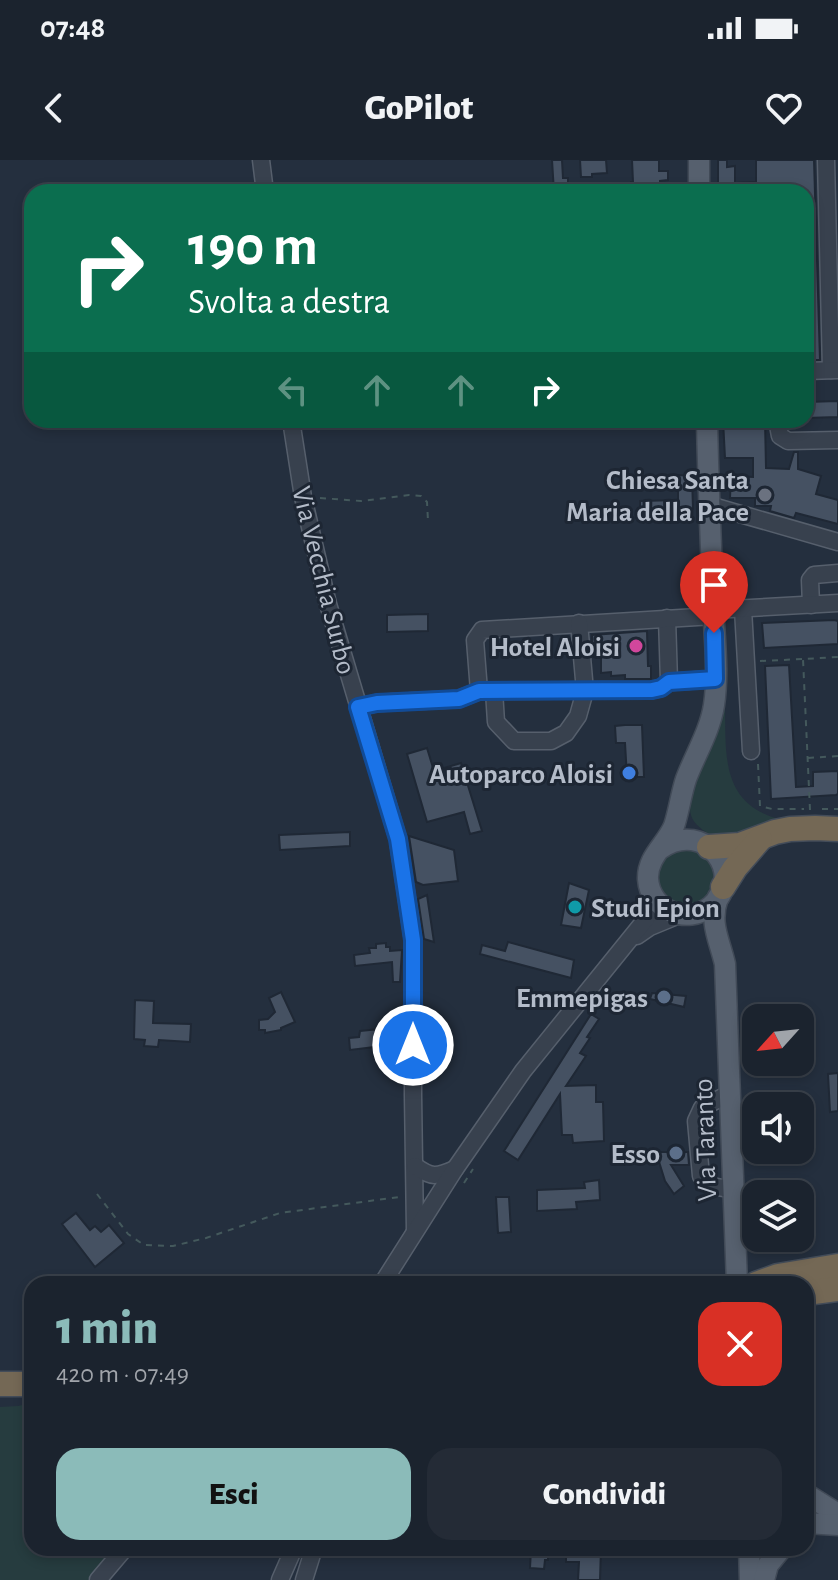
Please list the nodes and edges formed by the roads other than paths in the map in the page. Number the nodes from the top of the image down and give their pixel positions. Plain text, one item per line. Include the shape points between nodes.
1 (261, 160) edge
2 (699, 160) edge
3 (826, 160) edge
4 (264, 184) edge
5 (699, 184) edge
6 (833, 239) edge
7 (835, 370) edge
8 (814, 371) edge
9 (292, 428) edge
10 (707, 428) edge
11 (778, 428) edge
12 (838, 440) edge
13 (709, 505) junction
14 (838, 542) edge
15 (838, 573) edge
16 (838, 603) edge
17 (811, 605) junction
18 (743, 609) junction
19 (714, 613) junction
20 (667, 618) junction
21 (579, 623) junction
22 (715, 679) junction
23 (669, 682) junction
24 (486, 691) junction
25 (585, 691) junction
26 (358, 707) junction
27 (751, 751) dead end
28 (687, 778) junction
29 (838, 829) edge
30 (761, 837) junction
31 (706, 845) junction
32 (660, 849) junction
33 (650, 891) junction
34 (721, 892) junction
35 (683, 915) junction
36 (627, 945) junction
37 (726, 994) junction
38 (730, 1093) junction
39 (415, 1166) junction
40 (455, 1169) junction
41 (734, 1190) junction
42 (415, 1231) junction
43 (838, 1266) edge
44 (838, 1273) edge
45 (387, 1276) edge
46 (737, 1276) edge
47 (778, 1276) edge
48 (814, 1276) edge
49 (838, 1289) edge
50 (814, 1292) edge
51 (814, 1501) edge
52 (835, 1521) edge
53 (814, 1522) edge
54 (814, 1529) edge
55 (118, 1556) edge
56 (290, 1556) edge
57 (312, 1556) edge
58 (749, 1556) edge
59 (775, 1556) edge
60 (98, 1580) edge
61 (280, 1580) edge
62 (304, 1580) edge
63 (750, 1580) edge
64 (764, 1580) edge

1 - 4 street
2 - 5 main road
3 - 6 street
6 - 7 street
7 - 8 street
9 - 26 street, Via Vecchia Surbo via 328,604
10 - 13 main road, Via Taranto
11 - 12 street via 788,441
13 - 14 street
13 - 19 main road, Via Taranto
15 - 17 street via 814,575
16 - 17 street
17 - 18 street
18 - 19 street
18 - 27 street
19 - 20 street
19 - 22 main road, Via Taranto
20 - 21 street
20 - 23 street
21 - 24 street via 482,630 475,640
21 - 25 street
22 - 23 street
22 - 28 main road, Via Taranto via 712,714
23 - 25 street via 652,690
24 - 25 street
24 - 25 street via 496,722 514,741 551,741 566,733
24 - 26 street via 459,699
26 - 39 street, Via Vecchia Surbo via 398,839 413,940
28 - 31 main road, Via Taranto via 688,818
28 - 32 main road, Via Taranto via 675,824
29 - 30 highway via 790,829
30 - 31 highway via 740,845
30 - 34 highway
31 - 32 main road via 684,839
31 - 34 main road, Via Taranto via 721,863
32 - 33 main road, Via Taranto via 648,871
33 - 35 main road, Via Taranto via 659,904
33 - 36 street via 650,912
34 - 35 main road via 708,908
34 - 37 main road, Via Taranto via 713,912
35 - 36 street via 650,927
35 - 37 main road, Via Taranto via 710,938
36 - 40 street via 523,1071
37 - 38 main road, Via Taranto
38 - 41 main road, Via Taranto
38 - 41 street via 702,1108 696,1121 701,1176 712,1186
39 - 40 street via 438,1176
39 - 42 street, Via Vecchia Surbo
40 - 42 street
41 - 46 main road, Via Taranto
42 - 45 street
43 - 47 highway
44 - 48 highway
49 - 50 highway
51 - 52 main road
52 - 53 main road
52 - 54 main road
55 - 60 street
56 - 61 street
57 - 62 street
58 - 63 main road
59 - 64 main road

